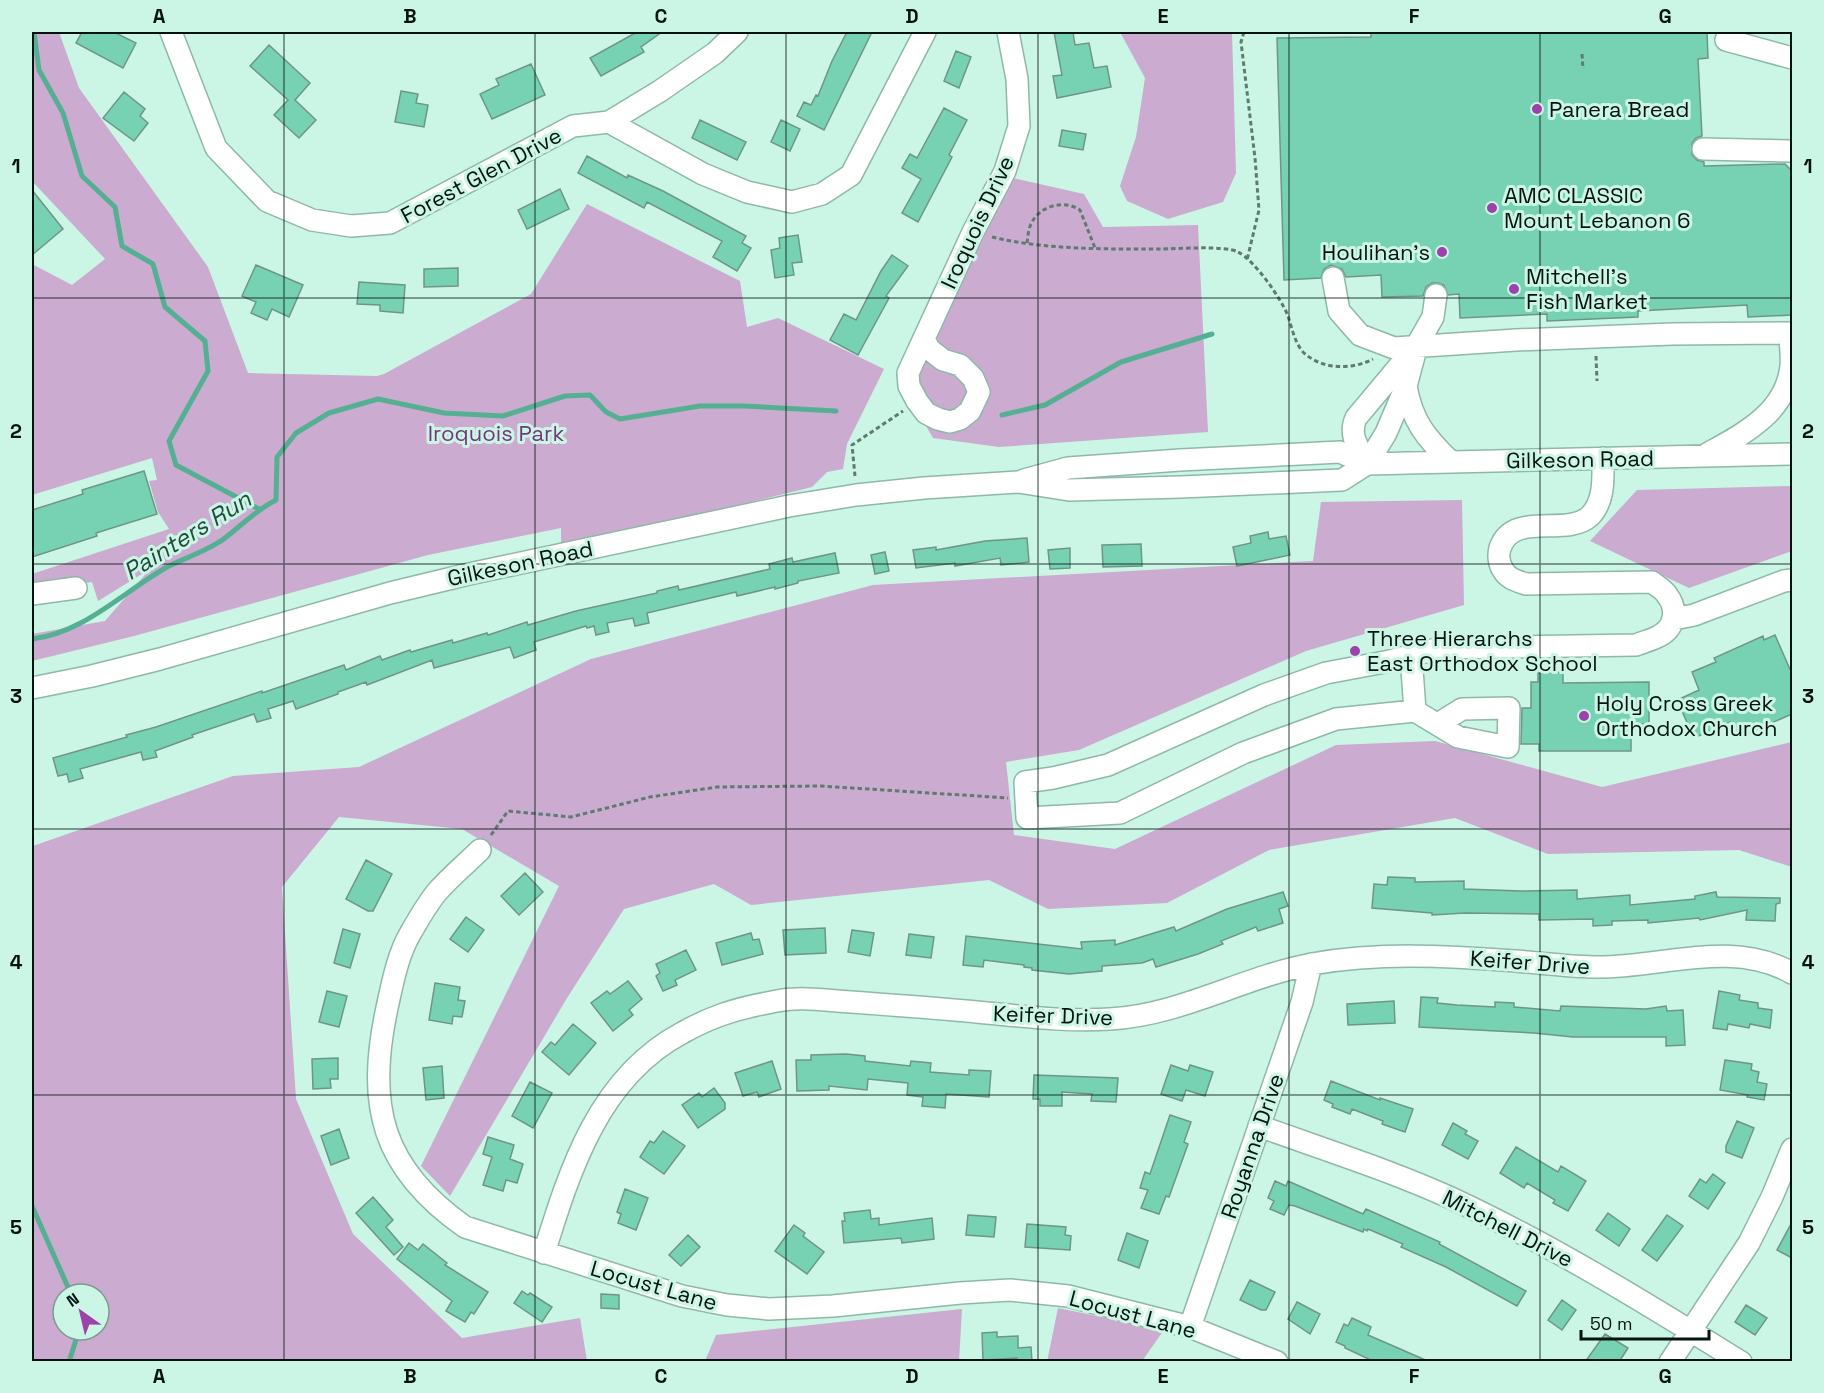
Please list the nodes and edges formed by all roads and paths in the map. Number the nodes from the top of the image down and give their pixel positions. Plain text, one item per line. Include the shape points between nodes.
1 (171, 32) edge
2 (737, 32) edge
3 (925, 32) edge
4 (1008, 32) edge
5 (1244, 32) edge
6 (1748, 32) edge
7 (1582, 54) dead end
8 (1792, 58) edge
9 (1583, 69) dead end
10 (609, 122) junction
11 (1703, 149) dead end
12 (1792, 151) edge
13 (973, 232) junction
14 (1027, 243) junction
15 (1095, 248) junction
16 (1247, 260) junction
17 (1333, 278) dead end
18 (1436, 295) dead end
19 (1791, 334) edge
20 (924, 338) junction
21 (1417, 345) junction
22 (1394, 348) junction
23 (1792, 370) edge
24 (1406, 386) junction
25 (917, 401) junction
26 (1792, 454) edge
27 (1704, 456) junction
28 (1603, 458) junction
29 (1451, 462) junction
30 (1367, 464) junction
31 (856, 495) junction
32 (1792, 580) edge
33 (76, 588) dead end
34 (32, 594) edge
35 (1674, 619) junction
36 (1411, 655) junction
37 (32, 688) edge
38 (1415, 711) junction
39 (1438, 723) dead end
40 (1025, 799) junction
41 (480, 850) joint
42 (1311, 964) junction
43 (1792, 973) edge
44 (1259, 1126) junction
45 (1792, 1149) edge
46 (544, 1252) junction
47 (1190, 1327) junction
48 (1692, 1331) junction
49 (1276, 1362) edge
50 (1671, 1362) edge
51 (1742, 1362) edge

1 - 10 street, Forest Glen Drive via 216,148 267,201 312,220 351,226 390,223 573,126
2 - 10 street via 715,53
3 - 10 street via 851,175 822,194 792,202 747,192 703,174
4 - 13 street, Iroquois Drive via 1017,79 1018,126 1005,171
5 - 16 path via 1241,42 1259,210
6 - 8 street via 1726,40
7 - 9 path
11 - 12 street
13 - 14 path
13 - 20 street, Iroquois Drive
14 - 15 path
14 - 15 path via 1033,220 1060,204 1080,210
15 - 16 path via 1227,249
16 - 22 path via 1281,302 1303,352 1321,363 1346,368
17 - 22 street via 1339,311 1360,335
18 - 21 street via 1434,317
19 - 21 street via 1672,334
19 - 23 street
20 - 25 street, Iroquois Drive via 908,373 909,386
20 - 25 street via 929,349 943,360 960,365 973,378 979,392 970,411 950,422 926,413
21 - 22 street
21 - 24 street
21 - 30 street via 1353,425 1354,440
23 - 27 street via 1768,415
24 - 29 street via 1421,429
24 - 30 street via 1386,433
25 - 31 path via 852,445
26 - 27 street, Gilkeson Road
27 - 28 street, Gilkeson Road
28 - 29 street, Gilkeson Road
28 - 35 street via 1601,494 1592,514 1574,525 1514,531 1504,538 1500,563 1513,580 1526,584 1652,582 1666,592 1673,604
29 - 30 street, Gilkeson Road
30 - 31 street, Gilkeson Road via 1342,480 1069,490 1018,482
31 - 37 street, Gilkeson Road via 469,574 160,659
32 - 35 street
33 - 34 street
35 - 36 street via 1659,637 1636,645 1440,648
36 - 38 street
36 - 40 street via 1326,673 1264,695 1108,765 1025,782
38 - 39 street
38 - 40 street via 1336,718 1243,753 1120,813 1027,818
40 - 41 path via 821,786 717,787 650,797 571,817 508,811
41 - 46 street, Locust Lane via 437,892 408,936 382,1030 378,1084 381,1118 412,1180 440,1209 465,1227
42 - 43 street, Keifer Drive via 1417,955 1599,967 1695,956 1739,957
42 - 44 street, Royanna Drive via 1302,1002
42 - 46 street, Keifer Drive via 1266,975 1173,1009 1111,1019 1039,1018 792,998 731,1010 680,1033 645,1057 617,1088 591,1126 565,1186
44 - 47 street, Royanna Drive
44 - 48 street, Mitchell Drive via 1452,1198 1566,1256
45 - 48 street via 1749,1243
46 - 47 street, Locust Lane via 682,1296 727,1305 769,1309 833,1306 1010,1290 1068,1296
47 - 49 street, Locust Lane
48 - 50 street
48 - 51 street, Mitchell Drive

